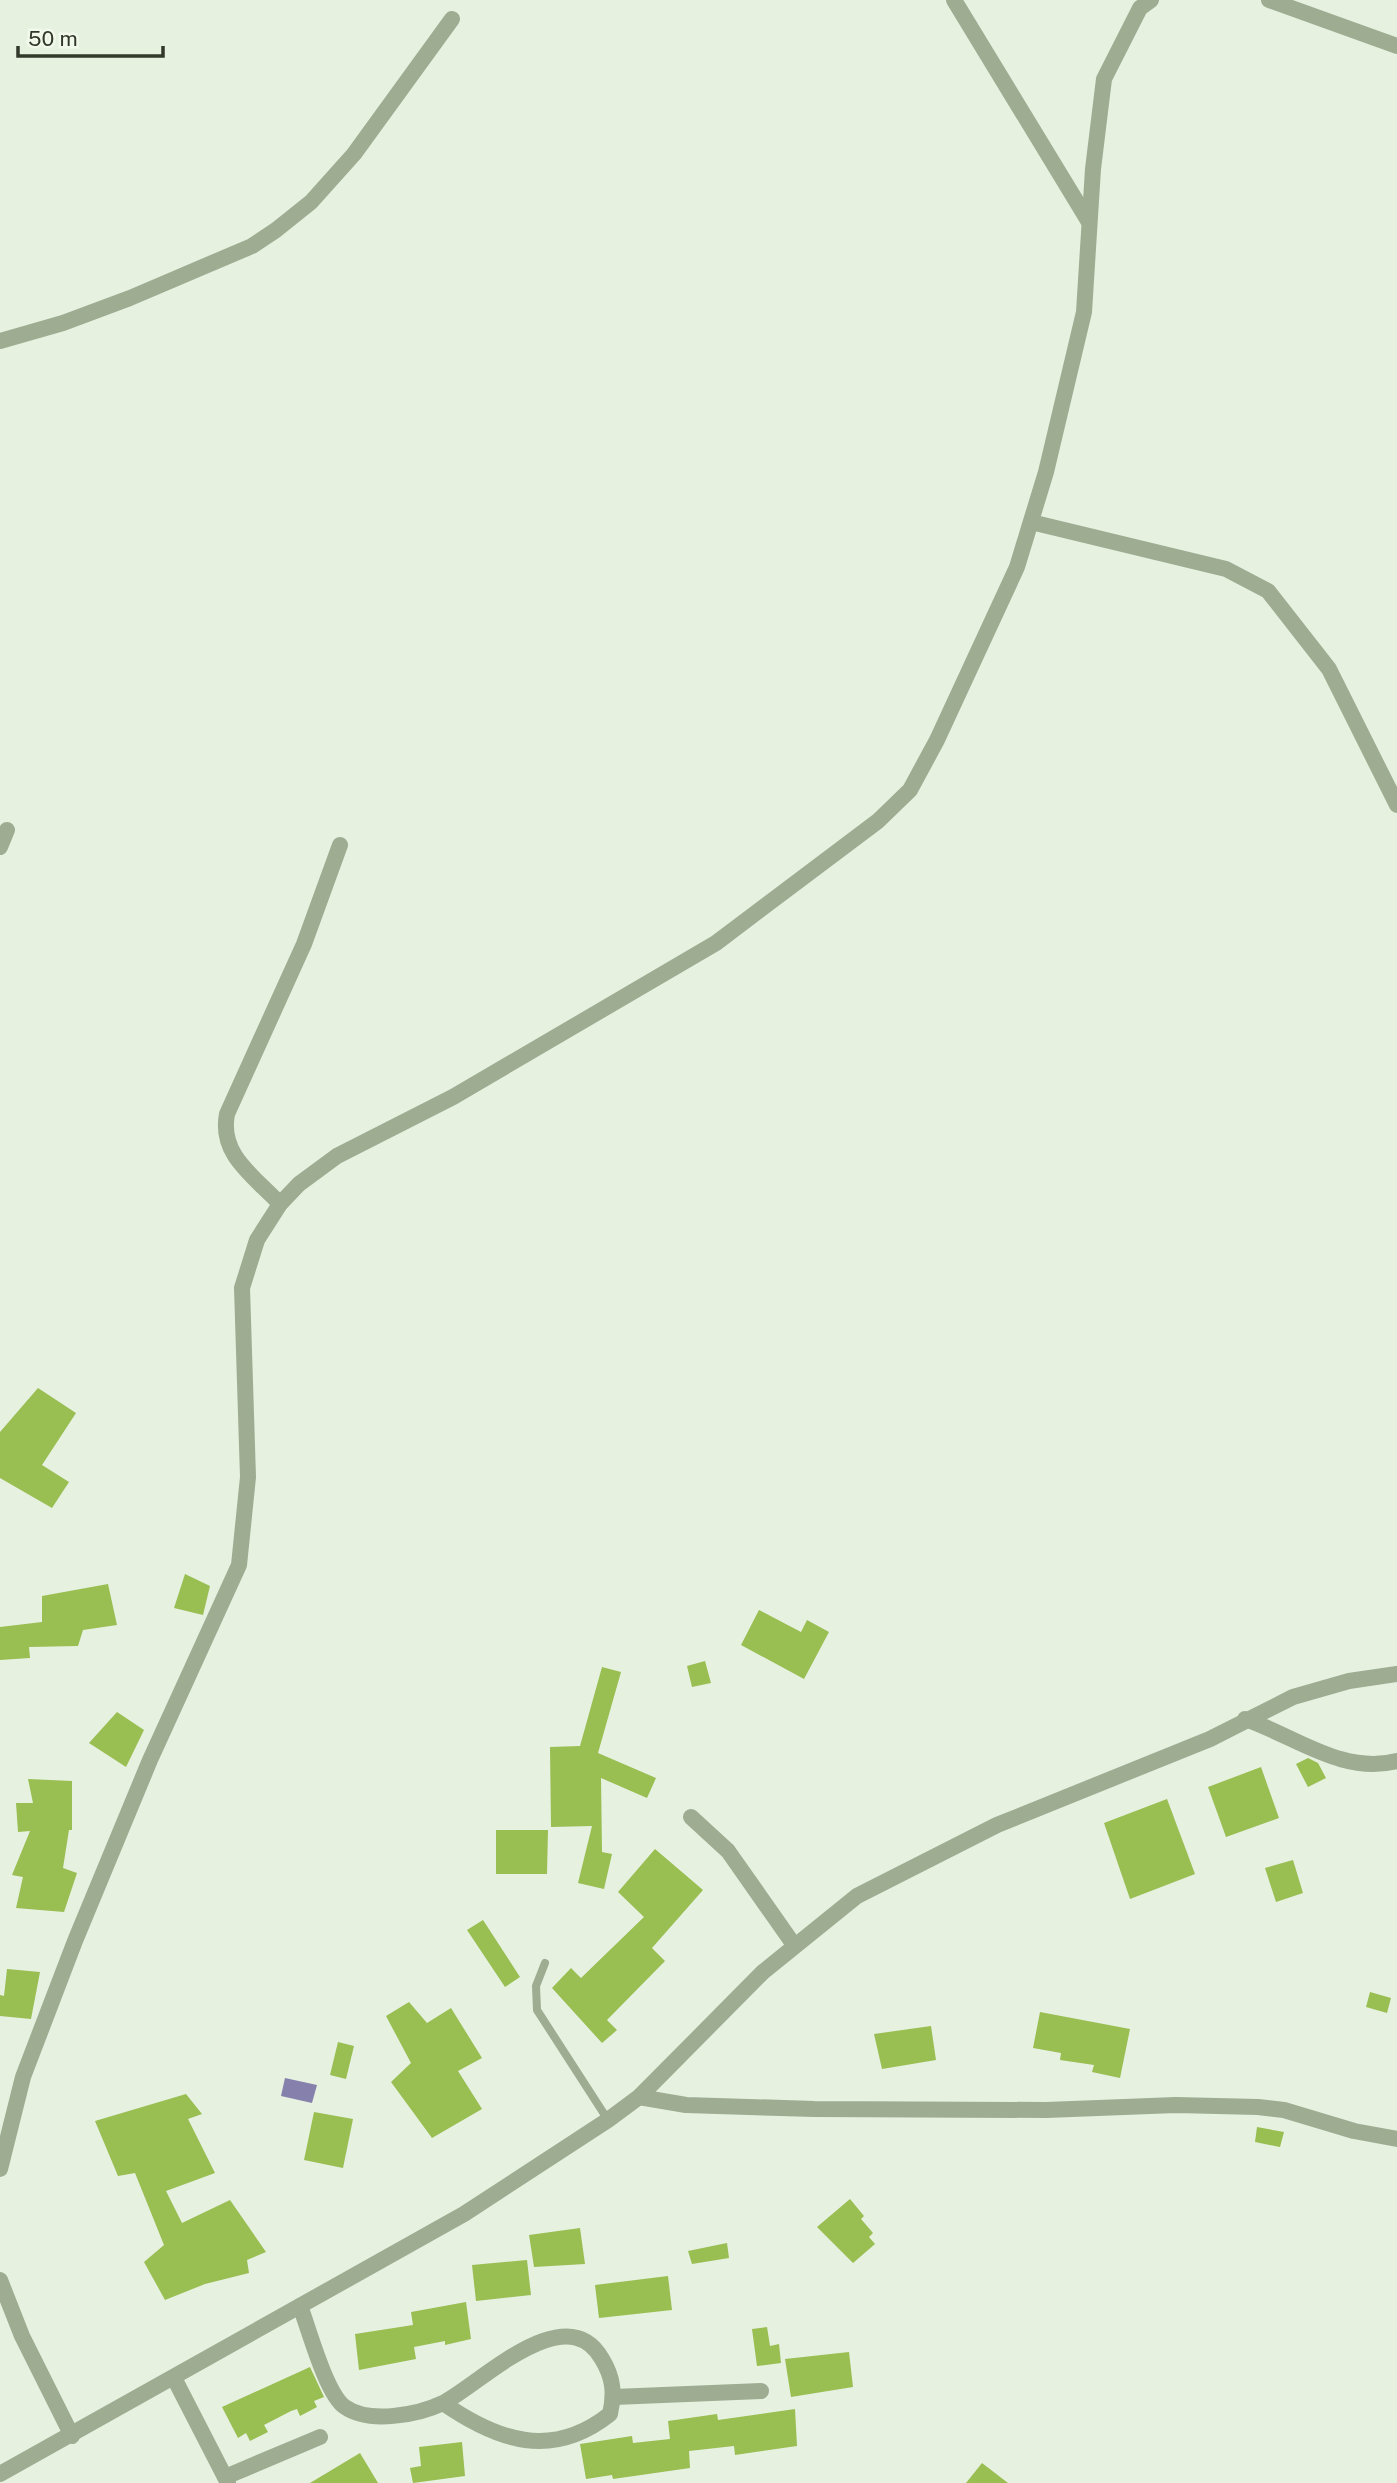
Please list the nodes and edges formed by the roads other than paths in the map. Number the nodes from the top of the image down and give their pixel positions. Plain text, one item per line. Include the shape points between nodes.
1 (954, 0) edge
2 (1151, 0) edge
3 (1269, 0) edge
4 (452, 19) dead end
5 (1397, 46) edge
6 (1090, 222) junction
7 (0, 341) edge
8 (1031, 522) junction
9 (1397, 804) edge
10 (7, 830) dead end
11 (340, 845) dead end
12 (0, 847) edge
13 (280, 1203) junction
14 (1397, 1674) edge
15 (1245, 1719) junction
16 (1397, 1761) edge
17 (691, 1817) dead end
18 (793, 1945) junction
19 (545, 1963) dead end
20 (639, 2097) junction
21 (608, 2120) junction
22 (1397, 2139) edge
23 (0, 2169) edge
24 (0, 2280) edge
25 (300, 2306) junction
26 (174, 2378) junction
27 (761, 2390) dead end
28 (614, 2397) junction
29 (443, 2403) junction
30 (72, 2436) junction
31 (320, 2437) dead end
32 (0, 2474) edge
33 (227, 2480) edge

1 - 6 street
2 - 6 street via 1140,8 1104,79
3 - 5 street
4 - 7 street via 354,154 311,202 276,230 251,246 130,298
6 - 8 street via 1084,312
8 - 9 street via 1226,569 1268,591 1329,669
8 - 13 street via 1017,567 937,740 910,790 878,821 716,943 465,1090 337,1156
10 - 12 street
11 - 13 street via 304,944 227,1114 223,1133 227,1146
13 - 23 street via 257,1240 242,1288 248,1477 239,1565 139,1784 80,1929 23,2077
14 - 15 street via 1316,1689
15 - 16 street via 1346,1761 1380,1765
15 - 18 street via 1210,1739 997,1825 857,1896
17 - 18 street via 728,1851
18 - 20 street
19 - 21 lane via 536,1986 537,2010
20 - 21 street
20 - 22 street via 686,2105 814,2109 1258,2107
21 - 25 street via 464,2214
24 - 30 street
25 - 26 street
25 - 29 street via 343,2407 380,2416
26 - 30 street
26 - 33 street
27 - 28 street
28 - 29 street via 610,2414 578,2435 524,2442 490,2431
28 - 29 street via 610,2372 596,2348 577,2337 528,2347
30 - 32 street
31 - 33 street

